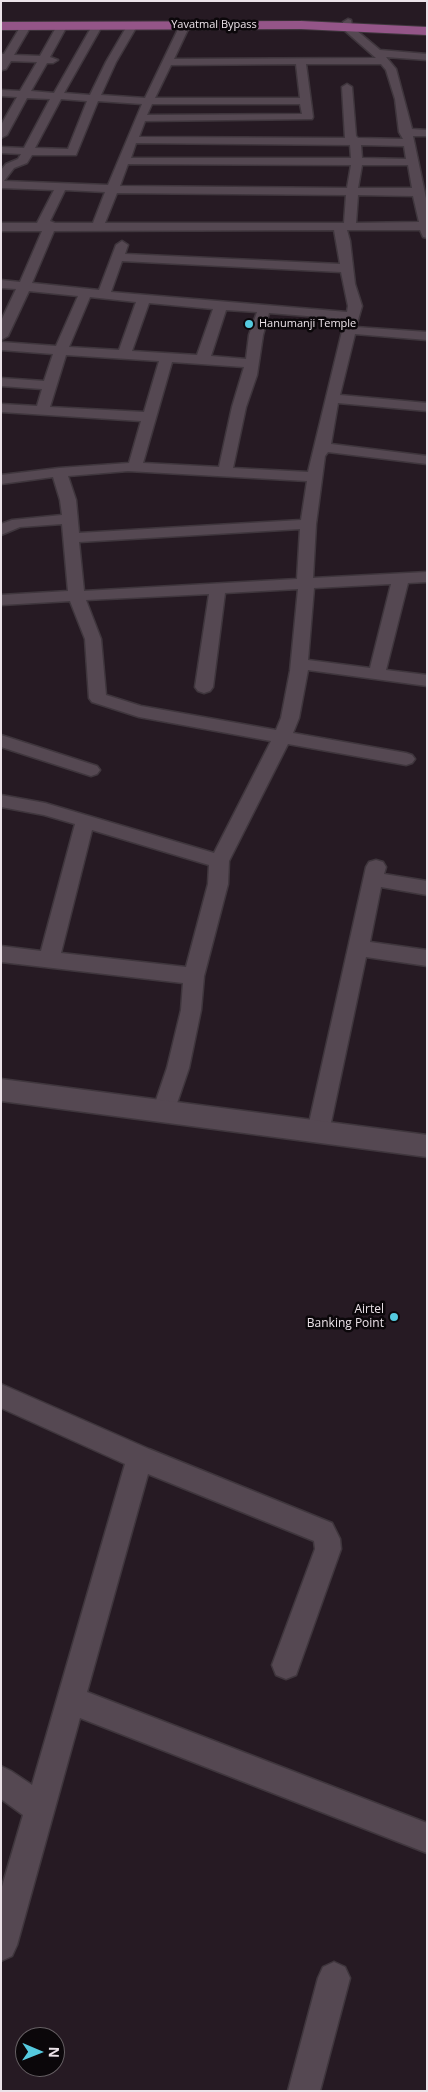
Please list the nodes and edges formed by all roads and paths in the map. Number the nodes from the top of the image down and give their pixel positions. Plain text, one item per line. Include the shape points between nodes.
1 (1, 22) edge
2 (348, 24) junction
3 (186, 25) junction
4 (1, 26) edge
5 (26, 26) junction
6 (62, 26) junction
7 (97, 26) junction
8 (132, 26) junction
9 (427, 26) edge
10 (427, 31) edge
11 (403, 55) junction
12 (4, 57) edge
13 (381, 57) junction
14 (427, 57) edge
15 (43, 59) junction
16 (78, 61) junction
17 (427, 61) edge
18 (111, 62) junction
19 (166, 62) junction
20 (301, 62) junction
21 (1, 68) edge
22 (347, 87) dead end
23 (1, 93) edge
24 (22, 94) junction
25 (57, 96) junction
26 (94, 98) junction
27 (148, 101) junction
28 (306, 101) junction
29 (140, 118) junction
30 (310, 128) junction
31 (427, 133) edge
32 (1, 135) edge
33 (406, 138) junction
34 (132, 140) junction
35 (355, 141) junction
36 (1, 150) edge
37 (28, 152) junction
38 (289, 160) junction
39 (308, 160) junction
40 (124, 161) junction
41 (147, 161) junction
42 (356, 162) junction
43 (411, 162) junction
44 (320, 175) junction
45 (1, 178) edge
46 (250, 181) junction
47 (177, 182) junction
48 (1, 184) edge
49 (286, 186) junction
50 (61, 187) junction
51 (112, 190) junction
52 (138, 190) junction
53 (353, 190) junction
54 (417, 192) junction
55 (314, 217) junction
56 (425, 222) edge
57 (46, 225) junction
58 (344, 225) junction
59 (98, 226) junction
60 (130, 226) junction
61 (1, 227) edge
62 (118, 257) junction
63 (347, 268) junction
64 (1, 284) edge
65 (25, 286) junction
66 (86, 292) junction
67 (104, 294) junction
68 (144, 299) junction
69 (221, 305) junction
70 (264, 309) junction
71 (351, 323) junction
72 (1, 336) edge
73 (427, 336) edge
74 (1, 346) edge
75 (61, 350) junction
76 (124, 355) junction
77 (167, 357) junction
78 (203, 359) junction
79 (251, 363) junction
80 (1, 382) edge
81 (50, 386) junction
82 (332, 398) junction
83 (1, 408) edge
84 (427, 408) edge
85 (42, 411) junction
86 (148, 417) junction
87 (323, 447) junction
88 (427, 460) edge
89 (135, 468) junction
90 (59, 472) junction
91 (224, 473) junction
92 (316, 477) junction
93 (1, 480) edge
94 (70, 519) junction
95 (308, 524) junction
96 (1, 530) edge
97 (72, 538) junction
98 (427, 576) edge
99 (400, 578) junction
100 (305, 584) junction
101 (218, 587) junction
102 (76, 595) junction
103 (1, 600) edge
104 (300, 664) junction
105 (377, 673) junction
106 (427, 681) edge
107 (204, 688) dead end
108 (283, 736) junction
109 (1, 741) edge
110 (406, 759) dead end
111 (91, 770) dead end
112 (1, 801) edge
113 (85, 821) junction
114 (219, 861) junction
115 (427, 888) edge
116 (358, 948) junction
117 (1, 954) edge
118 (427, 958) edge
119 (49, 960) junction
120 (194, 976) junction
121 (1, 1090) edge
122 (163, 1112) junction
123 (318, 1132) junction
124 (427, 1146) edge
125 (3, 1403) edge
126 (140, 1458) junction
127 (286, 1665) dead end
128 (70, 1700) junction
129 (1, 1780) edge
130 (39, 1808) junction
131 (427, 1838) edge
132 (1, 1945) edge
133 (334, 1978) dead end
134 (304, 2091) edge

1 - 2 main road, Yavatmal Bypass
2 - 3 main road, Yavatmal Bypass
2 - 9 main road, Yavatmal Bypass
2 - 10 main road, Yavatmal Bypass
2 - 13 street
3 - 8 main road, Yavatmal Bypass
3 - 19 street
4 - 5 main road, Yavatmal Bypass
5 - 6 main road, Yavatmal Bypass
5 - 12 street
6 - 7 main road, Yavatmal Bypass
6 - 15 street
7 - 8 main road, Yavatmal Bypass
7 - 16 street
8 - 18 street
11 - 13 street
11 - 14 street
11 - 17 street
12 - 15 street
12 - 21 street
13 - 20 street
13 - 33 street via 391,69
15 - 16 street
15 - 24 street
16 - 18 street
16 - 25 street
18 - 26 street
19 - 20 street
19 - 27 street
20 - 28 street
22 - 35 street via 350,137
23 - 24 street
24 - 25 street
24 - 32 street
25 - 26 street
25 - 37 street
26 - 27 street
26 - 37 street via 72,154
27 - 28 street
27 - 29 street
28 - 30 street
29 - 30 street
29 - 34 street
30 - 34 street
30 - 35 street
30 - 39 street
31 - 33 street
33 - 35 street
33 - 43 street
34 - 40 street
35 - 42 street
36 - 37 street
37 - 45 street via 23,161 9,167
38 - 39 street
38 - 46 street
38 - 49 street via 292,167
39 - 44 street
40 - 41 street
40 - 51 street
41 - 47 street
41 - 52 street
42 - 43 street
42 - 44 street
42 - 53 street
43 - 54 street
44 - 49 street
44 - 53 street
44 - 55 street
46 - 47 street
46 - 47 street via 211,190
46 - 49 street
47 - 52 street
48 - 50 street
50 - 51 street
50 - 57 street
51 - 52 street
51 - 59 street
53 - 54 street
53 - 58 street
54 - 56 street
55 - 58 street
55 - 60 street via 242,222 226,231 203,222
56 - 58 street
57 - 59 street
57 - 61 street
57 - 65 street via 43,246
58 - 63 street
59 - 60 street
60 - 62 street
62 - 63 street via 222,257
62 - 67 street
63 - 71 street via 355,306
64 - 65 street
65 - 66 street
65 - 72 street
66 - 67 street
66 - 75 street
67 - 68 street
68 - 69 street
68 - 76 street
69 - 70 street
69 - 78 street
70 - 71 street
70 - 79 street
71 - 73 street
71 - 82 street
74 - 75 street
75 - 76 street
75 - 81 street
76 - 77 street
77 - 78 street
77 - 86 street
78 - 79 street
79 - 91 street
80 - 81 street
81 - 85 street
82 - 84 street
82 - 87 street
83 - 85 street
85 - 86 street
86 - 89 street
87 - 88 street
87 - 92 street via 318,456
89 - 90 street
89 - 91 street
90 - 93 street
90 - 94 street
91 - 92 street
92 - 95 street
94 - 96 street via 17,523
94 - 97 street
95 - 97 street
95 - 100 street
97 - 102 street
98 - 99 street
99 - 100 street
99 - 105 street
100 - 101 street
100 - 104 street
101 - 102 street
101 - 107 street
102 - 103 street
102 - 108 street via 93,639 98,698 139,711
104 - 105 street
104 - 108 street via 290,718
105 - 106 street
108 - 110 street
108 - 114 street
109 - 111 street
112 - 113 street
113 - 114 street
113 - 119 street
114 - 120 street via 218,884
115 - 116 street via 375,873
116 - 118 street
116 - 123 street
117 - 119 street
119 - 120 street
120 - 122 street via 191,1010 178,1068
121 - 122 street
122 - 123 street
123 - 124 street
125 - 126 street
126 - 127 street via 323,1532 328,1549
126 - 128 street
128 - 130 street
128 - 131 street
129 - 130 street
130 - 132 street
133 - 134 street

